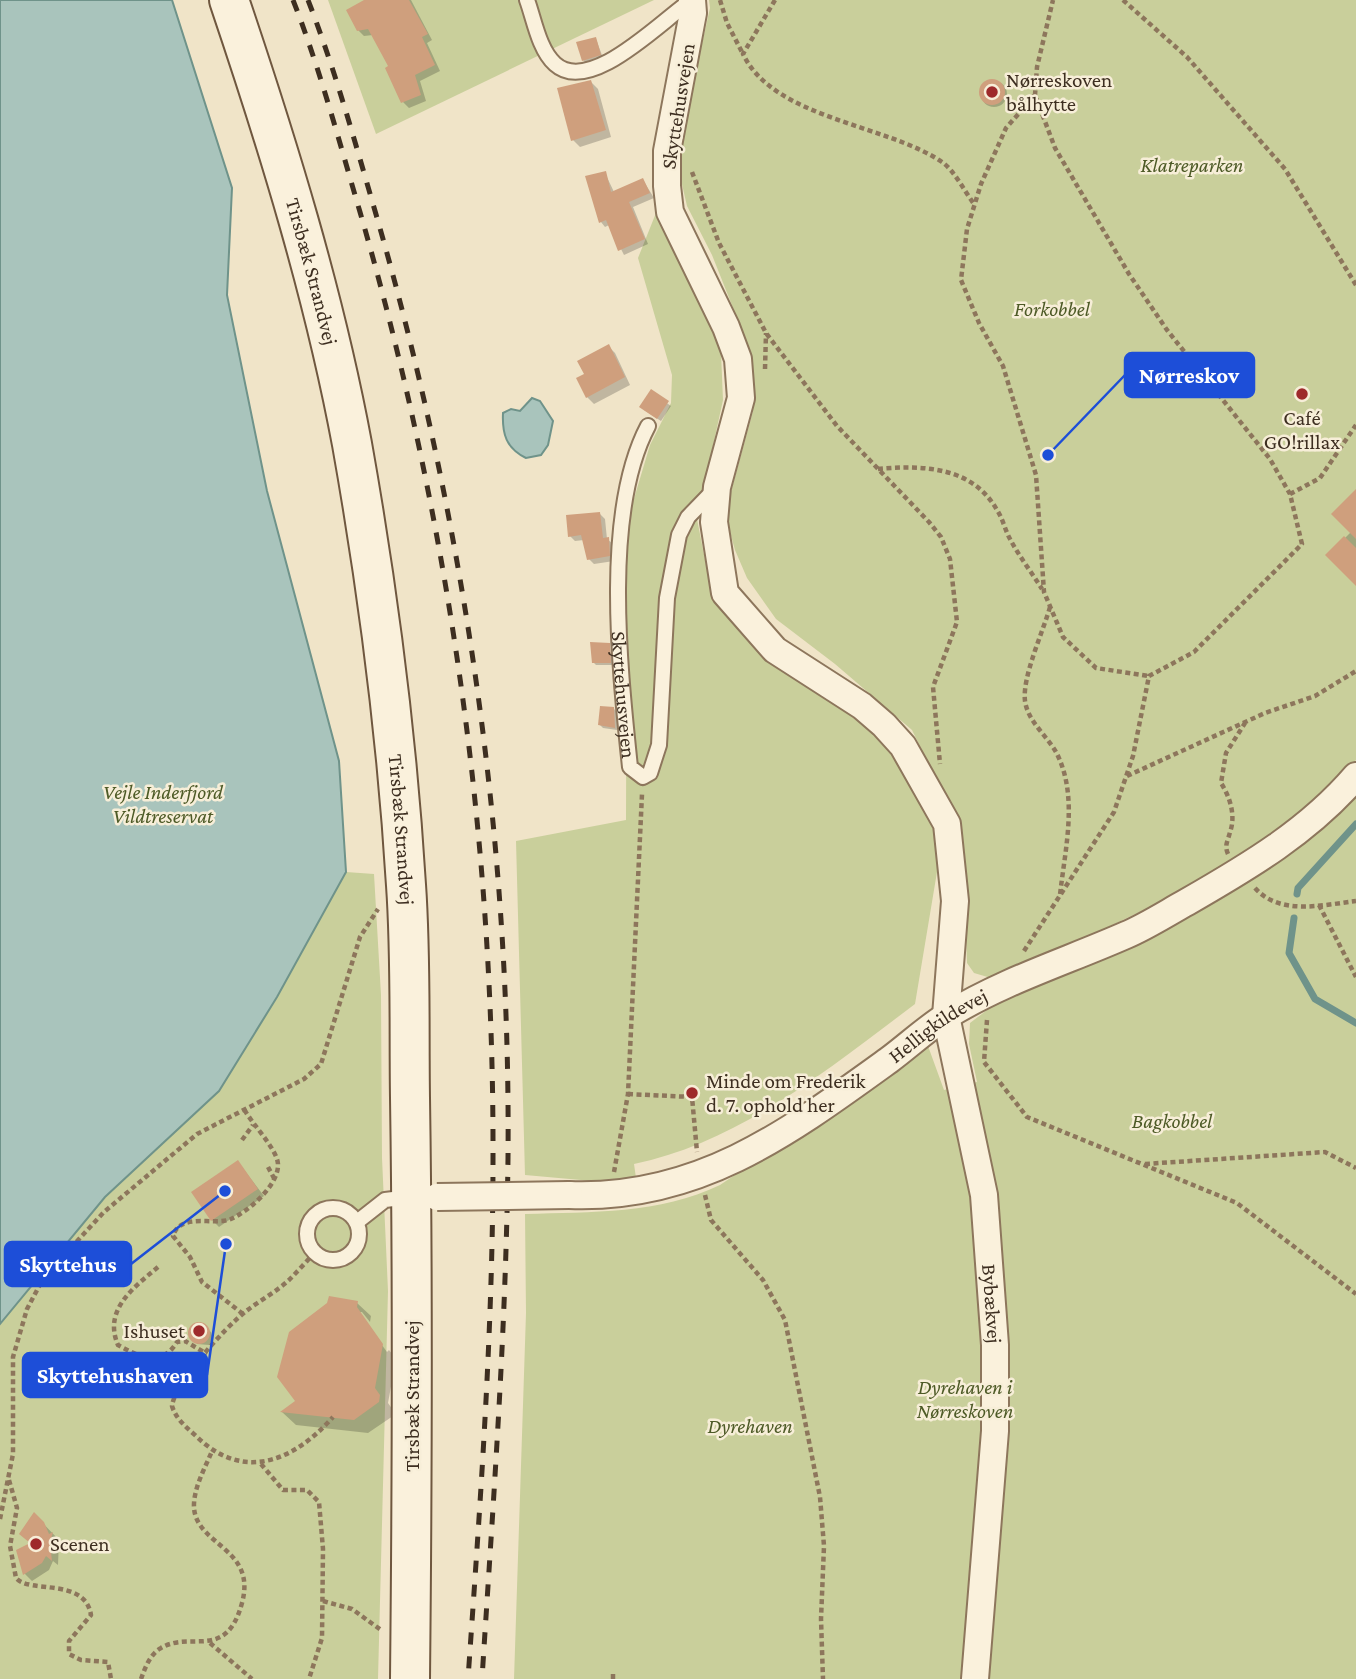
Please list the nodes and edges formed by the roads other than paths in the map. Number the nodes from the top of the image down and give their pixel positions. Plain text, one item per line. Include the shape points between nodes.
1 (229, 0) edge
2 (527, 0) edge
3 (692, 0) edge
4 (648, 426) dead end
5 (717, 487) junction
6 (1356, 776) edge
7 (946, 1016) junction
8 (424, 1197) junction
9 (357, 1222) junction
10 (410, 1666) edge
11 (975, 1679) edge

1 - 8 street, Tirsbæk Strandvej via 264,103 320,303 351,441 379,610 407,888
2 - 3 lane via 555,65 584,73 607,65
3 - 5 street, Skyttehusvejen via 667,151 667,186 670,212 738,359 741,398
4 - 5 lane, Skyttehusvejen via 629,478 619,575 630,767 643,776 650,773 659,745 667,598 679,535 688,517
5 - 7 street, Skyttehusvejen via 714,522 725,593 775,650 884,725 903,746 947,824 955,901
6 - 7 street, Helligkildevej via 1313,819 1240,872 1130,934 1000,988
7 - 8 street, Helligkildevej, bridge via 845,1092 700,1176 609,1197
7 - 11 street, Bybækvej via 984,1195 995,1345 995,1431
8 - 9 lane via 385,1200
8 - 10 street, Tirsbæk Strandvej
9 - 9 lane via 359,1239 351,1253 329,1259 316,1252 307,1233 320,1211 337,1208

